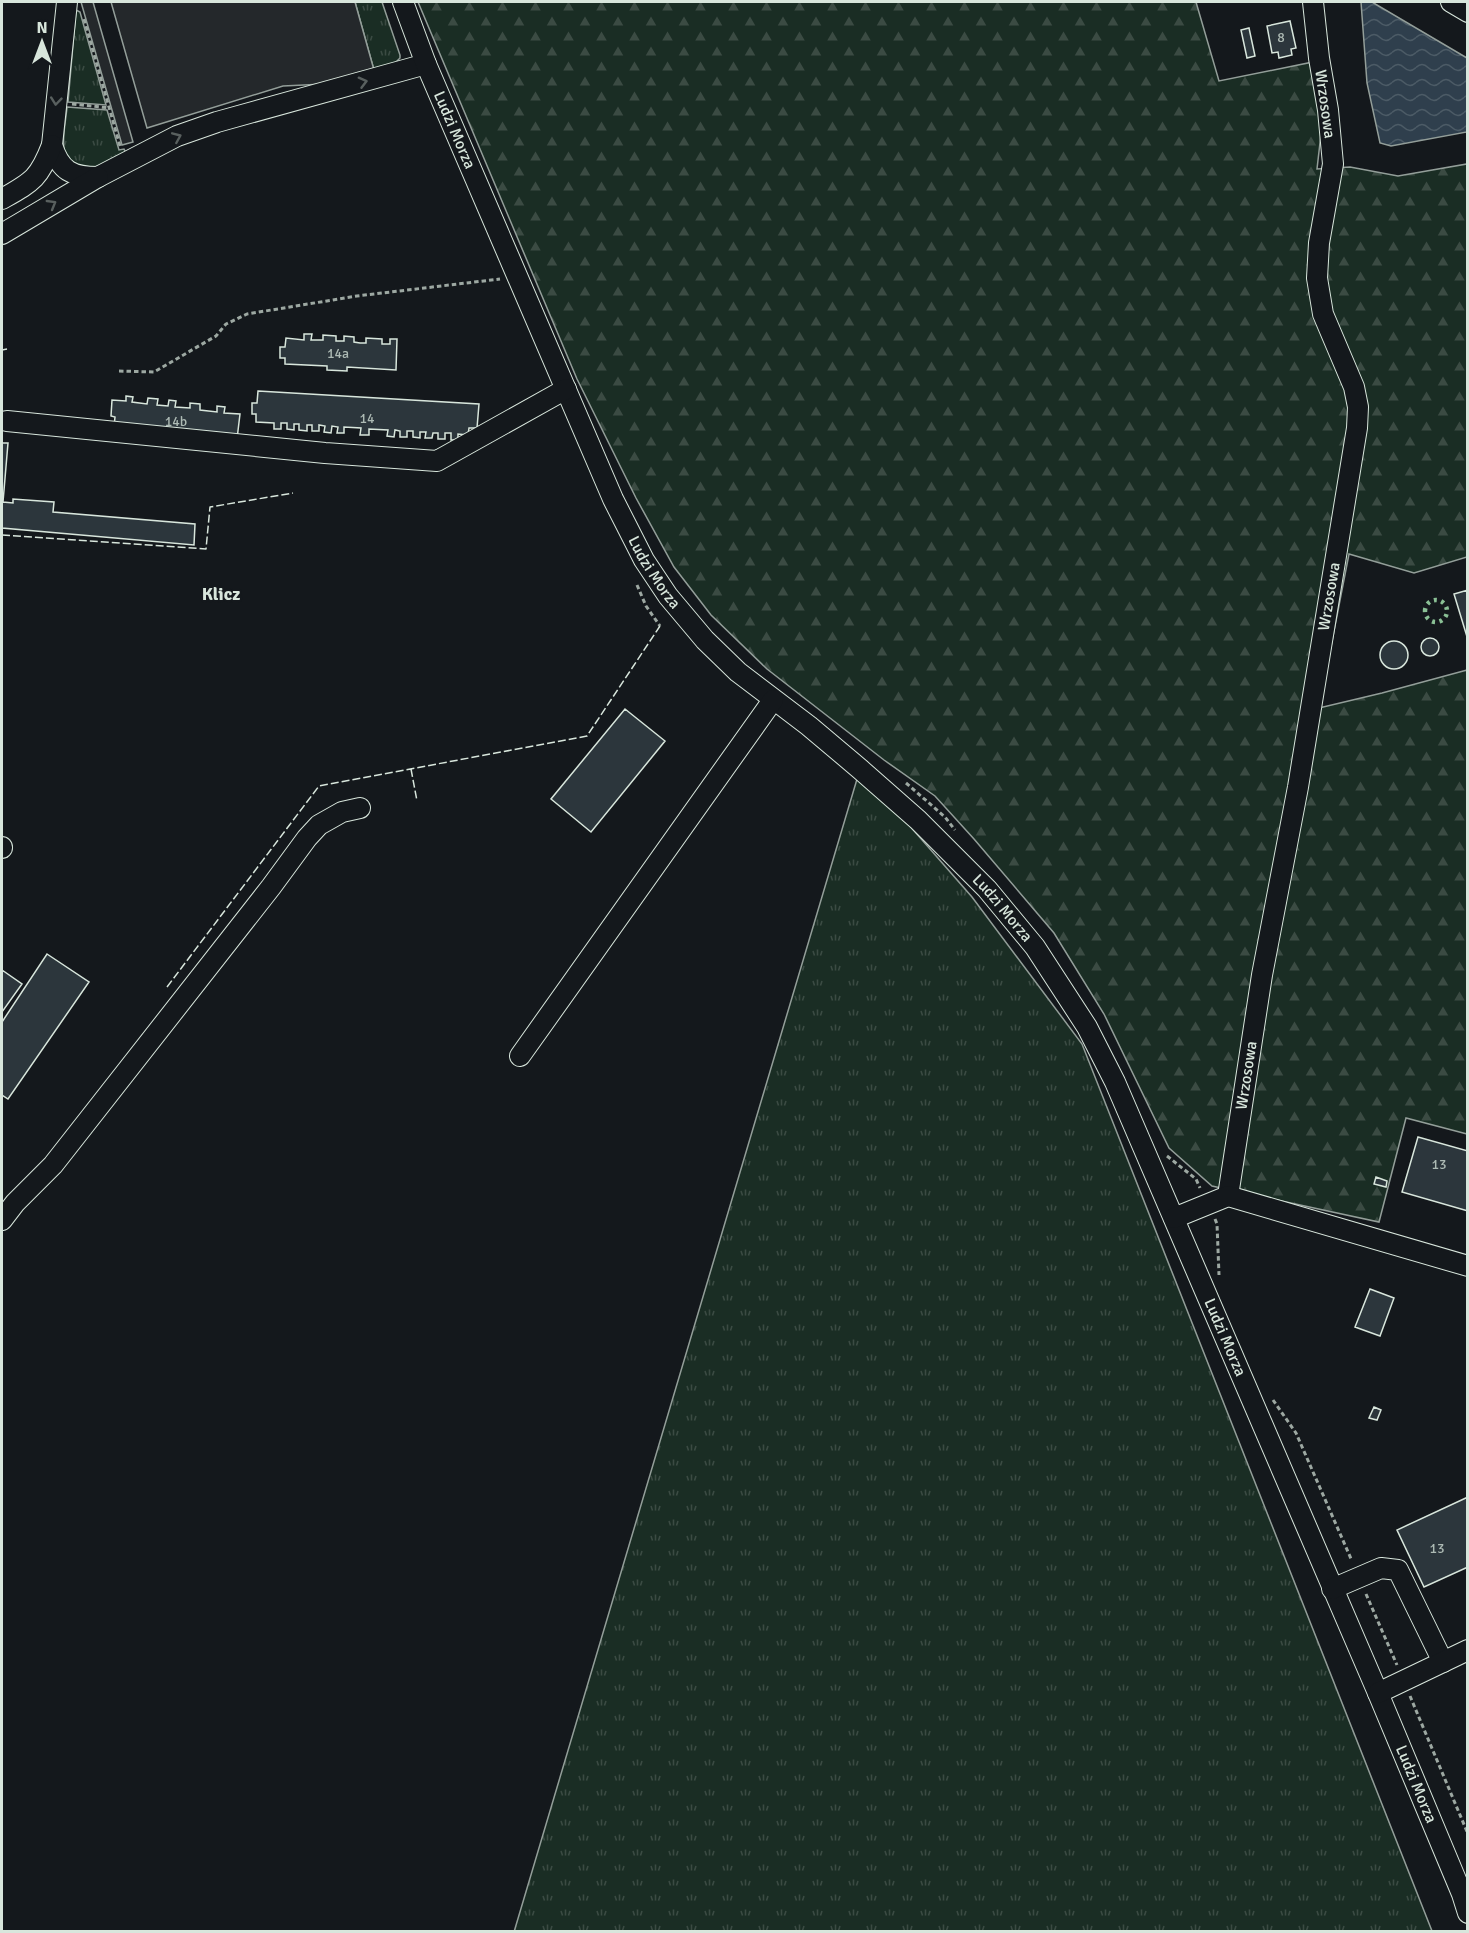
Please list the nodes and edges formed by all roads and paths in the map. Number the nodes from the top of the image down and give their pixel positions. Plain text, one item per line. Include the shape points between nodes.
1 (403, 2) edge
2 (1313, 2) edge
3 (1451, 2) edge
4 (74, 7) edge
5 (1467, 12) edge
6 (426, 64) junction
7 (56, 103) junction
8 (110, 108) junction
9 (52, 146) junction
10 (121, 147) dead end
11 (98, 177) junction
12 (2, 199) edge
13 (3, 232) edge
14 (516, 276) junction
15 (119, 371) dead end
16 (566, 389) junction
17 (7, 421) dead end
18 (773, 700) junction
19 (905, 782) dead end
20 (360, 807) dead end
21 (958, 833) dead end
22 (520, 1056) dead end
23 (1167, 1156) dead end
24 (1228, 1196) junction
25 (1208, 1203) junction
26 (1174, 1218) junction
27 (2, 1220) edge
28 (1467, 1266) edge
29 (1219, 1280) dead end
30 (1271, 1397) dead end
31 (1359, 1578) junction
32 (1332, 1589) junction
33 (1467, 1650) edge
34 (1443, 1662) junction
35 (1404, 1681) junction
36 (1378, 1693) junction
37 (1467, 1834) edge
38 (1466, 1900) edge

1 - 6 street, Ludzi Morza
2 - 24 street, Wrzosowa via 1333,164 1317,278 1323,314 1354,387 1357,428 1310,720 1262,975
3 - 5 street
4 -> 7 street
4 - 8 path
11 -> 6 street via 177,136
6 - 14 street, Ludzi Morza
7 - 8 path
7 - 9 street
8 - 10 path
9 - 11 street via 62,167 84,177
9 - 12 street via 36,178
13 -> 11 street
14 - 15 path via 247,314 154,372
14 - 16 street, Ludzi Morza
16 - 17 street via 437,461
16 - 18 street, Ludzi Morza via 644,560 705,640
18 - 22 street
18 - 26 street, Ludzi Morza via 918,820 987,890 1035,947 1087,1027
19 - 21 path
20 - 27 street via 319,825 307,838 52,1165
23 - 25 path via 1196,1179
24 - 25 street
24 - 28 street
25 - 26 street
25 - 29 path via 1217,1224
26 - 32 street, Ludzi Morza
30 - 31 path via 1296,1433
31 - 32 street
31 - 34 street via 1381,1568 1398,1570
31 - 35 path
32 - 36 street, Ludzi Morza
33 - 34 street
34 - 35 street
35 - 36 street
35 - 37 path
36 - 38 street, Ludzi Morza

